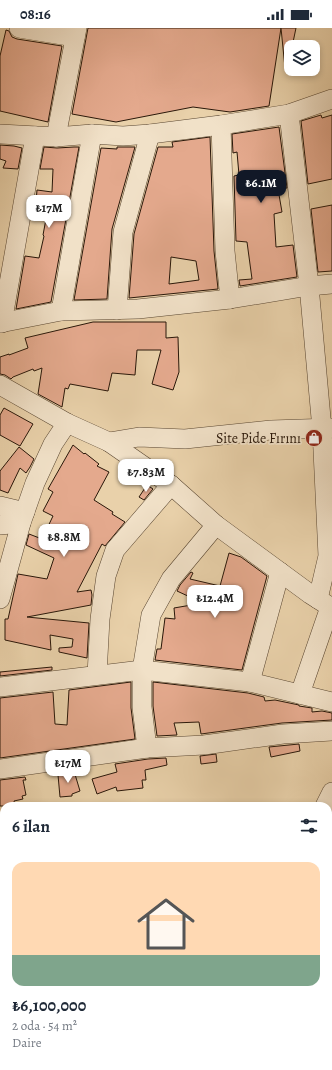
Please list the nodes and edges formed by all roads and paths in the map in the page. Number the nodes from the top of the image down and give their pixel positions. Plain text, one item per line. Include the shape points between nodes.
1 (18, 28) edge
2 (76, 32) edge
3 (332, 99) edge
4 (289, 114) junction
5 (221, 125) junction
6 (0, 134) edge
7 (92, 134) junction
8 (150, 134) junction
9 (36, 136) junction
10 (56, 137) junction
11 (332, 284) edge
12 (309, 286) junction
13 (230, 299) junction
14 (117, 310) junction
15 (61, 311) junction
16 (1, 323) edge
17 (0, 385) edge
18 (67, 423) junction
19 (327, 428) edge
20 (109, 442) junction
21 (171, 485) junction
22 (0, 506) edge
23 (23, 517) junction
24 (216, 524) junction
25 (0, 525) edge
26 (280, 572) junction
27 (0, 599) edge
28 (327, 605) edge
29 (142, 670) junction
30 (97, 675) junction
31 (250, 682) junction
32 (0, 687) edge
33 (300, 694) junction
34 (332, 702) edge
35 (332, 731) edge
36 (147, 748) junction
37 (0, 769) edge
38 (332, 792) edge
39 (327, 802) edge

1 - 2 street
2 - 10 street
3 - 4 street
4 - 5 street
4 - 12 street
5 - 8 street
5 - 13 street via 225,251
6 - 9 street
7 - 8 street
7 - 10 street
7 - 15 street
8 - 14 street via 123,232
9 - 10 street
9 - 16 street
11 - 12 street
12 - 13 street
12 - 19 street
13 - 14 street
14 - 15 street
15 - 16 street
17 - 18 street
18 - 20 street
18 - 23 street via 53,444
19 - 20 street via 270,430 185,439 139,437
19 - 28 street
20 - 21 street
21 - 24 street
21 - 30 street via 115,550 106,576 100,619
22 - 23 street
23 - 25 street
23 - 27 street
24 - 26 street
24 - 29 street via 171,579 151,615
26 - 28 street
26 - 31 street
28 - 33 street
29 - 30 street
29 - 31 street
29 - 36 street via 142,707
30 - 32 street
31 - 33 street
33 - 34 street
35 - 36 street via 283,734 204,745
36 - 37 street
38 - 39 street

